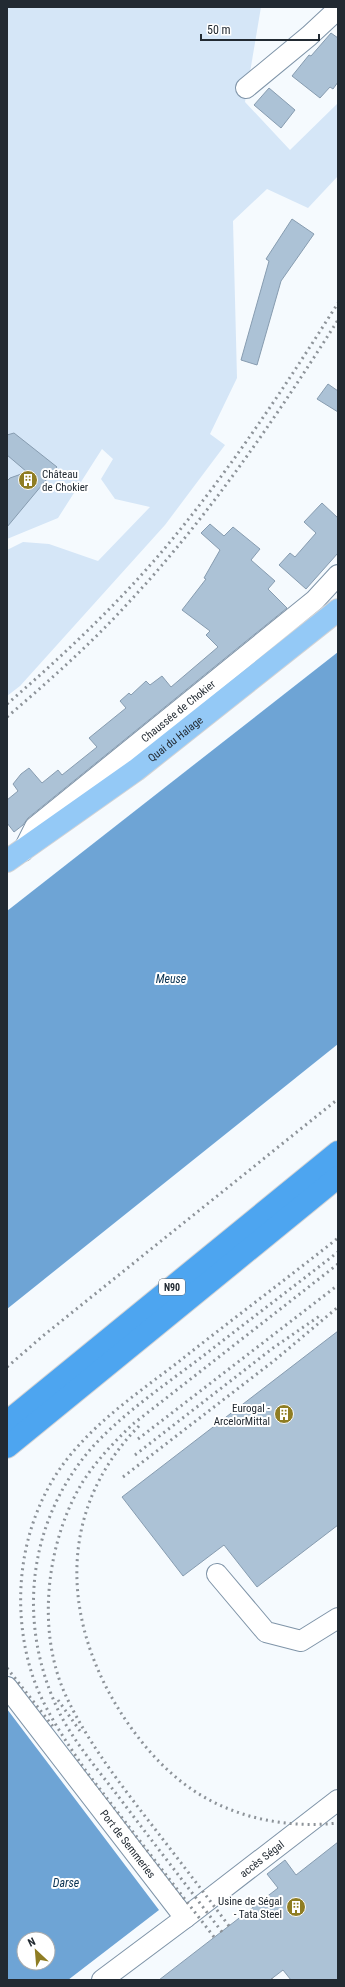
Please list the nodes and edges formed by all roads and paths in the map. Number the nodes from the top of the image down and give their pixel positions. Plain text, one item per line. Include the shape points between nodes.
1 (338, 9) edge
2 (246, 88) dead end
3 (338, 575) edge
4 (338, 610) edge
5 (15, 856) edge
6 (338, 1152) edge
7 (338, 1177) edge
8 (7, 1422) edge
9 (7, 1447) edge
10 (217, 1574) dead end
11 (338, 1618) edge
12 (7, 1687) edge
13 (338, 1800) edge
14 (186, 1918) junction
15 (102, 1980) edge

1 - 2 street
3 - 5 street, Chaussée de Chokier via 315,600 35,827
4 - 5 main road, Quai du Halage via 136,770
6 - 8 highway, N90
7 - 9 highway, N90
10 - 11 street via 266,1632 301,1641
12 - 14 street, Port de Semmeries
13 - 14 street, accès Ségal
14 - 15 street

